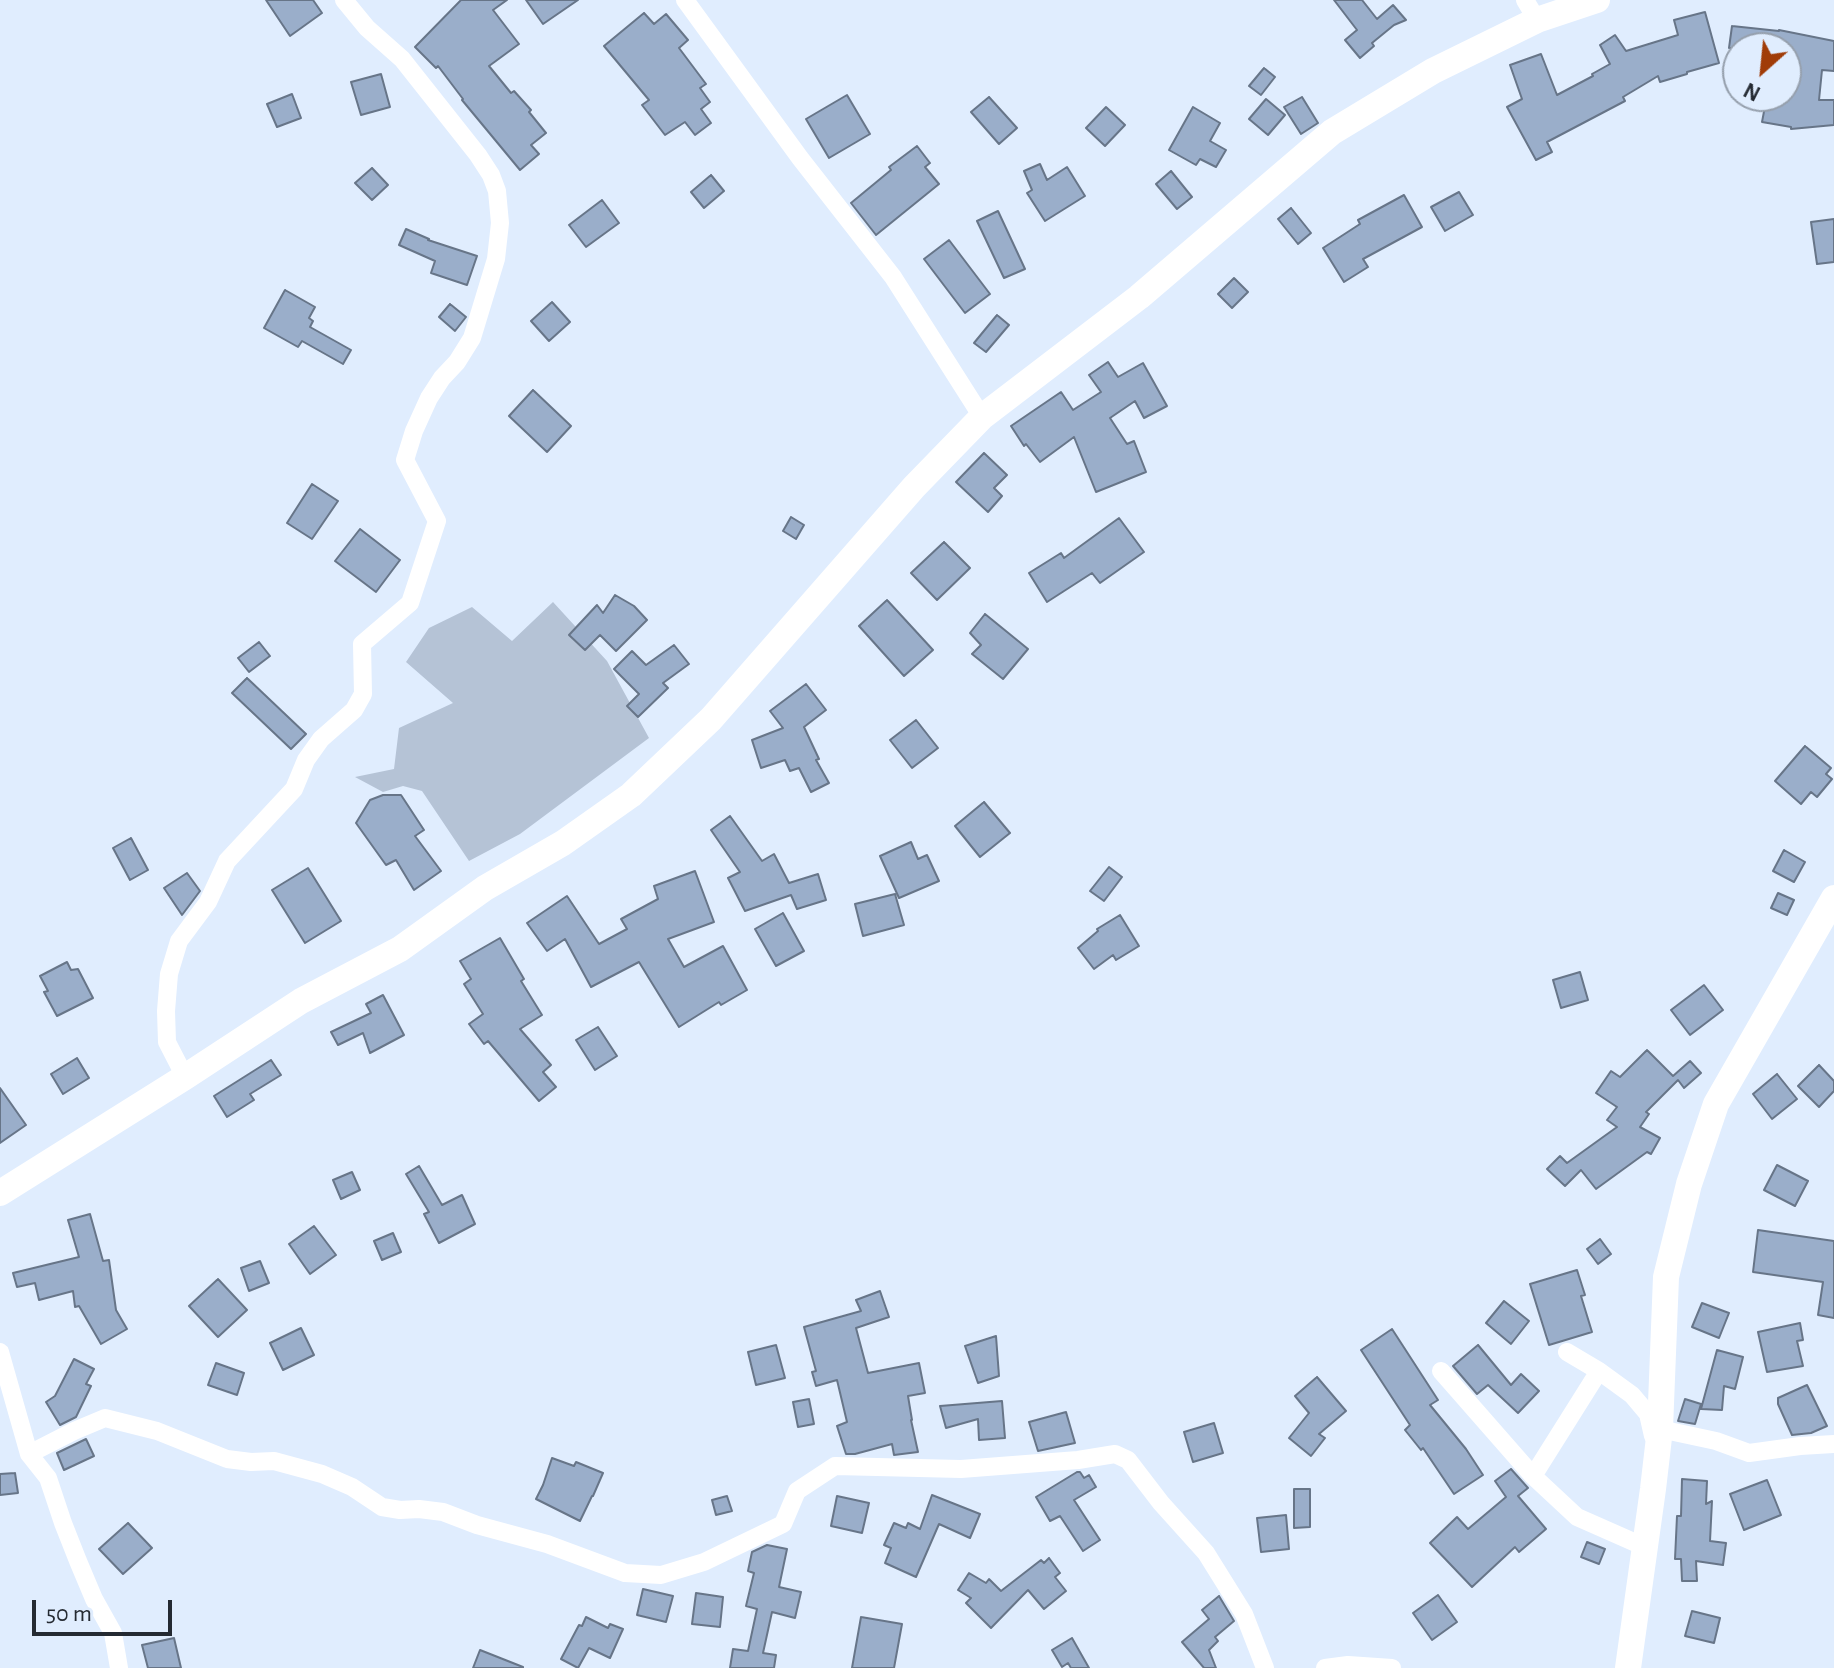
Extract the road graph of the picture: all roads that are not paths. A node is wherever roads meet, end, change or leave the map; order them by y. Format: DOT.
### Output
graph roads {
  1 [pos="344,0"];
  2 [pos="685,0"];
  3 [pos="1597,0"];
  4 [pos="1531,10"];
  5 [pos="982,417"];
  6 [pos="1834,898"];
  7 [pos="1826,927"];
  8 [pos="185,1077"];
  9 [pos="0,1193"];
  10 [pos="0,1352"];
  11 [pos="1567,1352"];
  12 [pos="1441,1371"];
  13 [pos="1599,1371"];
  14 [pos="1658,1440"];
  15 [pos="1834,1444"];
  16 [pos="29,1454"];
  17 [pos="1533,1476"];
  18 [pos="1645,1547"];
  19 [pos="119,1668"];
  20 [pos="1265,1668"];
  21 [pos="1325,1668"];
  22 [pos="1392,1668"];
  23 [pos="1628,1668"];
  1 -- 8 [label="street"];
  2 -- 5 [label="street"];
  3 -- 4 [label="main road"];
  4 -- 5 [label="main road"];
  5 -- 8 [label="main road"];
  6 -- 7 [label="main road"];
  7 -- 14 [label="main road"];
  8 -- 9 [label="main road"];
  10 -- 16 [label="street"];
  11 -- 13 [label="street"];
  12 -- 17 [label="street"];
  13 -- 14 [label="street"];
  13 -- 17 [label="street"];
  14 -- 15 [label="street"];
  14 -- 18 [label="main road"];
  16 -- 19 [label="street"];
  16 -- 20 [label="street"];
  17 -- 18 [label="street"];
  18 -- 23 [label="main road"];
  21 -- 22 [label="street"];
}
